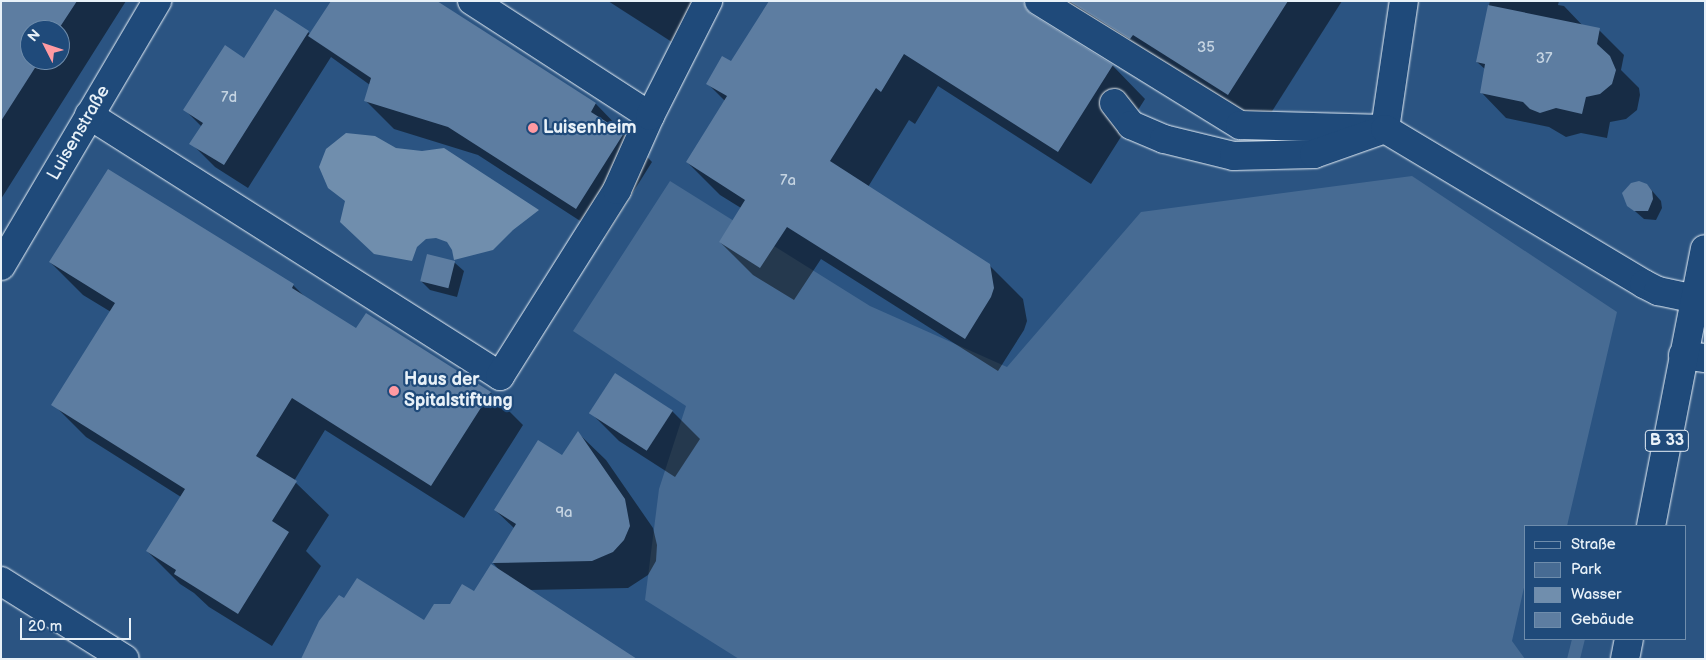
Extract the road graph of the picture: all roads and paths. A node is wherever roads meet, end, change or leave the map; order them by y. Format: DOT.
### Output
graph roads {
  1 [pos="157,1"];
  2 [pos="472,1"];
  3 [pos="708,1"];
  4 [pos="1039,1"];
  5 [pos="1404,1"];
  6 [pos="1114,103"];
  7 [pos="89,115"];
  8 [pos="650,116"];
  9 [pos="1385,129"];
  10 [pos="1705,249"];
  11 [pos="1,266"];
  12 [pos="1695,299"];
  13 [pos="1694,357"];
  14 [pos="1651,525"];
  15 [pos="1,581"];
  16 [pos="1629,640"];
  17 [pos="125,659"];
  18 [pos="1626,659"];
  1 -- 7 [label="street, Luisenstraße"];
  2 -- 8 [label="street"];
  3 -- 8 [label="street"];
  4 -- 9 [label="street"];
  5 -- 9 [label="street"];
  6 -- 9 [label="street"];
  7 -- 8 [label="street"];
  7 -- 11 [label="street, Luisenstraße"];
  9 -- 12 [label="street"];
  10 -- 12 [label="street, B 33"];
  12 -- 13 [label="street, B 33"];
  13 -- 14 [label="street, B 33"];
  15 -- 17 [label="street"];
  16 -- 18 [label="street"];
}
